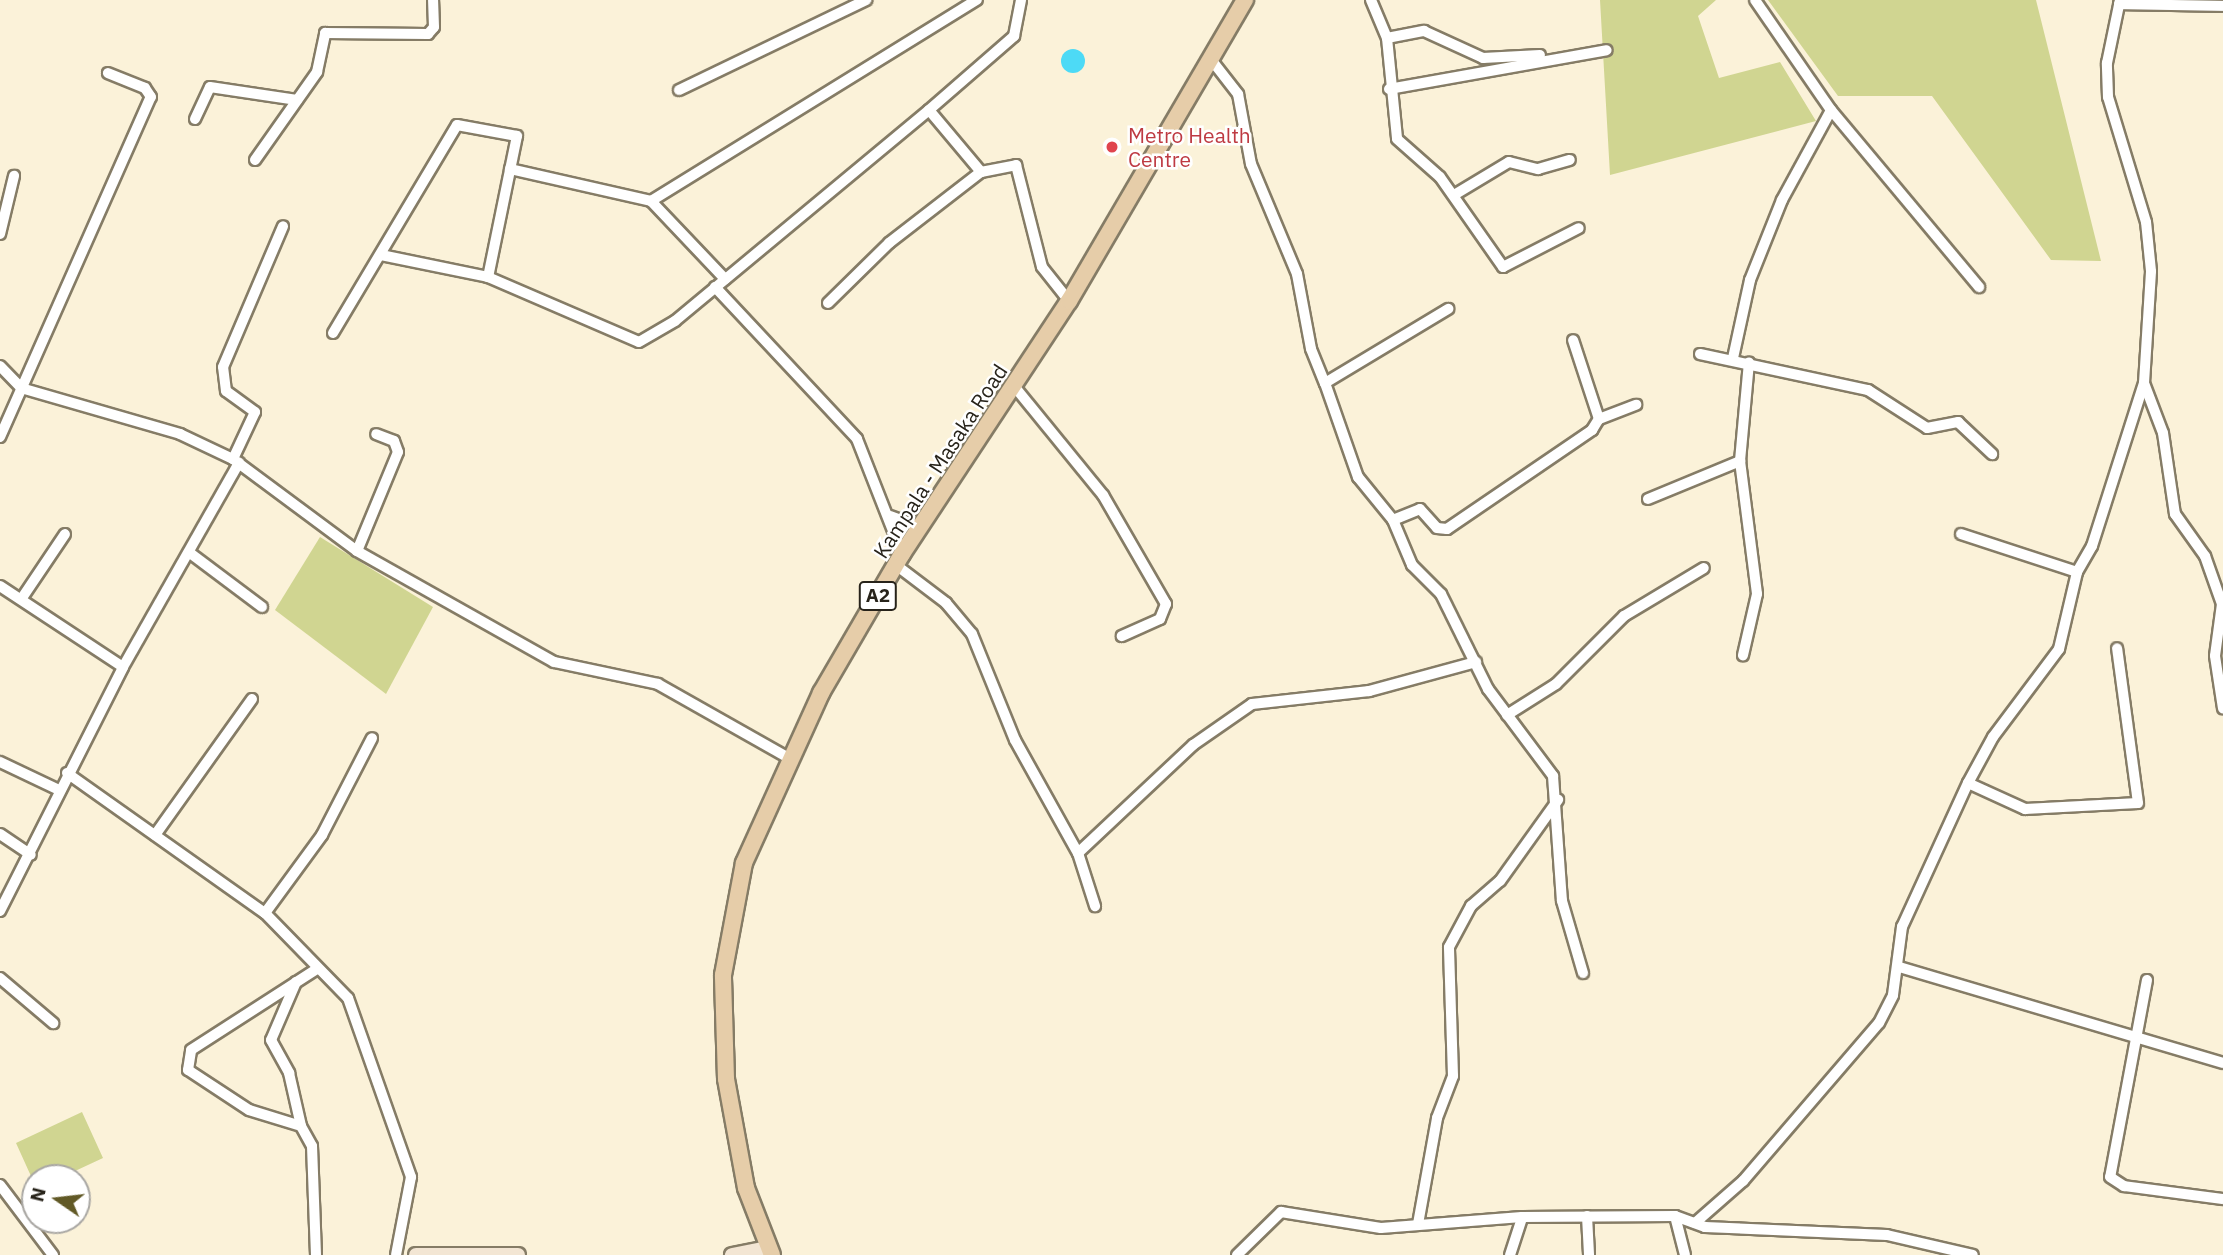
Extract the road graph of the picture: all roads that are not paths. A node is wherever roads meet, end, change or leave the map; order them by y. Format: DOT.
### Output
graph roads {
  1 [pos="433,0"];
  2 [pos="866,0"];
  3 [pos="976,0"];
  4 [pos="1021,0"];
  5 [pos="1245,0"];
  6 [pos="1371,0"];
  7 [pos="1755,0"];
  8 [pos="2119,2"];
  9 [pos="2223,6"];
  10 [pos="1387,38"];
  11 [pos="1607,50"];
  12 [pos="1540,55"];
  13 [pos="1213,62"];
  14 [pos="108,73"];
  15 [pos="1389,89"];
  16 [pos="679,90"];
  17 [pos="297,100"];
  18 [pos="929,110"];
  19 [pos="1831,110"];
  20 [pos="195,119"];
  21 [pos="255,160"];
  22 [pos="1570,160"];
  23 [pos="510,169"];
  24 [pos="981,172"];
  25 [pos="14,176"];
  26 [pos="1454,195"];
  27 [pos="651,201"];
  28 [pos="283,226"];
  29 [pos="1579,228"];
  30 [pos="0,234"];
  31 [pos="381,255"];
  32 [pos="488,277"];
  33 [pos="725,279"];
  34 [pos="715,287"];
  35 [pos="1979,287"];
  36 [pos="1069,301"];
  37 [pos="828,303"];
  38 [pos="1448,309"];
  39 [pos="333,333"];
  40 [pos="1573,341"];
  41 [pos="1700,354"];
  42 [pos="1733,358"];
  43 [pos="1749,362"];
  44 [pos="0,366"];
  45 [pos="1325,383"];
  46 [pos="2144,383"];
  47 [pos="1014,386"];
  48 [pos="21,388"];
  49 [pos="1636,405"];
  50 [pos="1599,419"];
  51 [pos="376,434"];
  52 [pos="0,437"];
  53 [pos="1992,454"];
  54 [pos="236,461"];
  55 [pos="1740,461"];
  56 [pos="1648,499"];
  57 [pos="890,516"];
  58 [pos="1393,520"];
  59 [pos="920,527"];
  60 [pos="65,534"];
  61 [pos="1961,534"];
  62 [pos="357,551"];
  63 [pos="190,553"];
  64 [pos="899,560"];
  65 [pos="1704,568"];
  66 [pos="2077,572"];
  67 [pos="0,586"];
  68 [pos="22,598"];
  69 [pos="2222,605"];
  70 [pos="262,607"];
  71 [pos="1122,636"];
  72 [pos="2117,648"];
  73 [pos="1743,654"];
  74 [pos="1476,662"];
  75 [pos="123,667"];
  76 [pos="251,699"];
  77 [pos="2223,708"];
  78 [pos="1507,715"];
  79 [pos="372,738"];
  80 [pos="788,757"];
  81 [pos="0,762"];
  82 [pos="67,773"];
  83 [pos="1968,783"];
  84 [pos="59,790"];
  85 [pos="1558,800"];
  86 [pos="0,834"];
  87 [pos="155,835"];
  88 [pos="1078,853"];
  89 [pos="31,855"];
  90 [pos="1095,906"];
  91 [pos="0,911"];
  92 [pos="265,913"];
  93 [pos="1899,967"];
  94 [pos="318,968"];
  95 [pos="1583,973"];
  96 [pos="0,978"];
  97 [pos="2147,981"];
  98 [pos="296,982"];
  99 [pos="53,1023"];
  100 [pos="2136,1034"];
  101 [pos="2223,1063"];
  102 [pos="301,1126"];
  103 [pos="0,1185"];
  104 [pos="2223,1199"];
  105 [pos="1587,1216"];
  106 [pos="1675,1216"];
  107 [pos="1522,1217"];
  108 [pos="1695,1223"];
  109 [pos="1418,1224"];
  110 [pos="770,1252"];
  111 [pos="53,1255"];
  112 [pos="316,1255"];
  113 [pos="396,1255"];
  114 [pos="416,1255"];
  115 [pos="518,1255"];
  116 [pos="732,1255"];
  117 [pos="1237,1255"];
  118 [pos="1510,1255"];
  119 [pos="1589,1255"];
  120 [pos="1685,1255"];
  121 [pos="1973,1255"];
  1 -- 17 [label="street"];
  2 -- 16 [label="street"];
  3 -- 27 [label="street"];
  4 -- 18 [label="street"];
  5 -- 13 [label="main road, Kampala - Masaka Road / A2"];
  6 -- 10 [label="street"];
  7 -- 19 [label="street"];
  8 -- 9 [label="street"];
  8 -- 46 [label="street"];
  10 -- 12 [label="street"];
  10 -- 15 [label="street"];
  11 -- 15 [label="street"];
  13 -- 36 [label="main road, Kampala - Masaka Road / A2"];
  13 -- 45 [label="street"];
  14 -- 48 [label="street"];
  15 -- 26 [label="street"];
  17 -- 20 [label="street"];
  17 -- 21 [label="street"];
  18 -- 24 [label="street"];
  18 -- 33 [label="street"];
  19 -- 35 [label="street"];
  19 -- 42 [label="street"];
  22 -- 26 [label="street"];
  23 -- 27 [label="street"];
  23 -- 31 [label="street"];
  23 -- 32 [label="street"];
  24 -- 36 [label="street"];
  24 -- 37 [label="street"];
  25 -- 30 [label="street"];
  26 -- 29 [label="street"];
  27 -- 33 [label="street"];
  28 -- 54 [label="street"];
  31 -- 32 [label="street"];
  31 -- 39 [label="street"];
  32 -- 34 [label="street"];
  33 -- 34 [label="street"];
  34 -- 57 [label="street"];
  36 -- 47 [label="main road, Kampala - Masaka Road / A2"];
  38 -- 45 [label="street"];
  40 -- 50 [label="street"];
  41 -- 42 [label="street"];
  42 -- 43 [label="street"];
  43 -- 53 [label="street"];
  43 -- 55 [label="street"];
  44 -- 48 [label="street"];
  45 -- 58 [label="street"];
  46 -- 66 [label="street"];
  46 -- 69 [label="street"];
  47 -- 59 [label="main road, Kampala - Masaka Road / A2"];
  47 -- 71 [label="street"];
  48 -- 52 [label="street"];
  48 -- 54 [label="street"];
  49 -- 50 [label="street"];
  50 -- 58 [label="street"];
  51 -- 62 [label="street"];
  54 -- 62 [label="street"];
  54 -- 63 [label="street"];
  55 -- 56 [label="street"];
  55 -- 73 [label="street"];
  57 -- 59 [label="street"];
  57 -- 64 [label="street"];
  58 -- 74 [label="street"];
  59 -- 64 [label="main road, Kampala - Masaka Road / A2"];
  60 -- 68 [label="street"];
  61 -- 66 [label="street"];
  62 -- 80 [label="street"];
  63 -- 70 [label="street"];
  63 -- 75 [label="street"];
  64 -- 80 [label="main road, Kampala - Masaka Road / A2"];
  64 -- 88 [label="street"];
  65 -- 78 [label="street"];
  66 -- 83 [label="street"];
  67 -- 68 [label="street"];
  68 -- 75 [label="street"];
  69 -- 77 [label="street"];
  72 -- 83 [label="street"];
  74 -- 78 [label="street"];
  74 -- 88 [label="street"];
  75 -- 82 [label="street"];
  76 -- 87 [label="street"];
  78 -- 85 [label="street"];
  79 -- 92 [label="street"];
  80 -- 110 [label="main road, Kampala - Masaka Road / A2"];
  81 -- 84 [label="street"];
  82 -- 84 [label="street"];
  82 -- 87 [label="street"];
  83 -- 93 [label="street"];
  84 -- 89 [label="street"];
  85 -- 95 [label="street"];
  85 -- 109 [label="street"];
  86 -- 89 [label="street"];
  87 -- 92 [label="street"];
  88 -- 90 [label="street"];
  89 -- 91 [label="street"];
  92 -- 94 [label="street"];
  93 -- 100 [label="street"];
  93 -- 108 [label="street"];
  94 -- 98 [label="street"];
  94 -- 113 [label="street"];
  96 -- 99 [label="street"];
  97 -- 100 [label="street"];
  98 -- 102 [label="street"];
  98 -- 102 [label="street"];
  100 -- 101 [label="street"];
  100 -- 104 [label="street"];
  102 -- 112 [label="street"];
  103 -- 111 [label="street"];
  105 -- 106 [label="street"];
  105 -- 107 [label="street"];
  105 -- 119 [label="street"];
  106 -- 108 [label="street"];
  106 -- 120 [label="street"];
  107 -- 109 [label="street"];
  107 -- 118 [label="street"];
  108 -- 121 [label="street"];
  109 -- 117 [label="street"];
  110 -- 116 [label="main road"];
  114 -- 115 [label="main road"];
}
